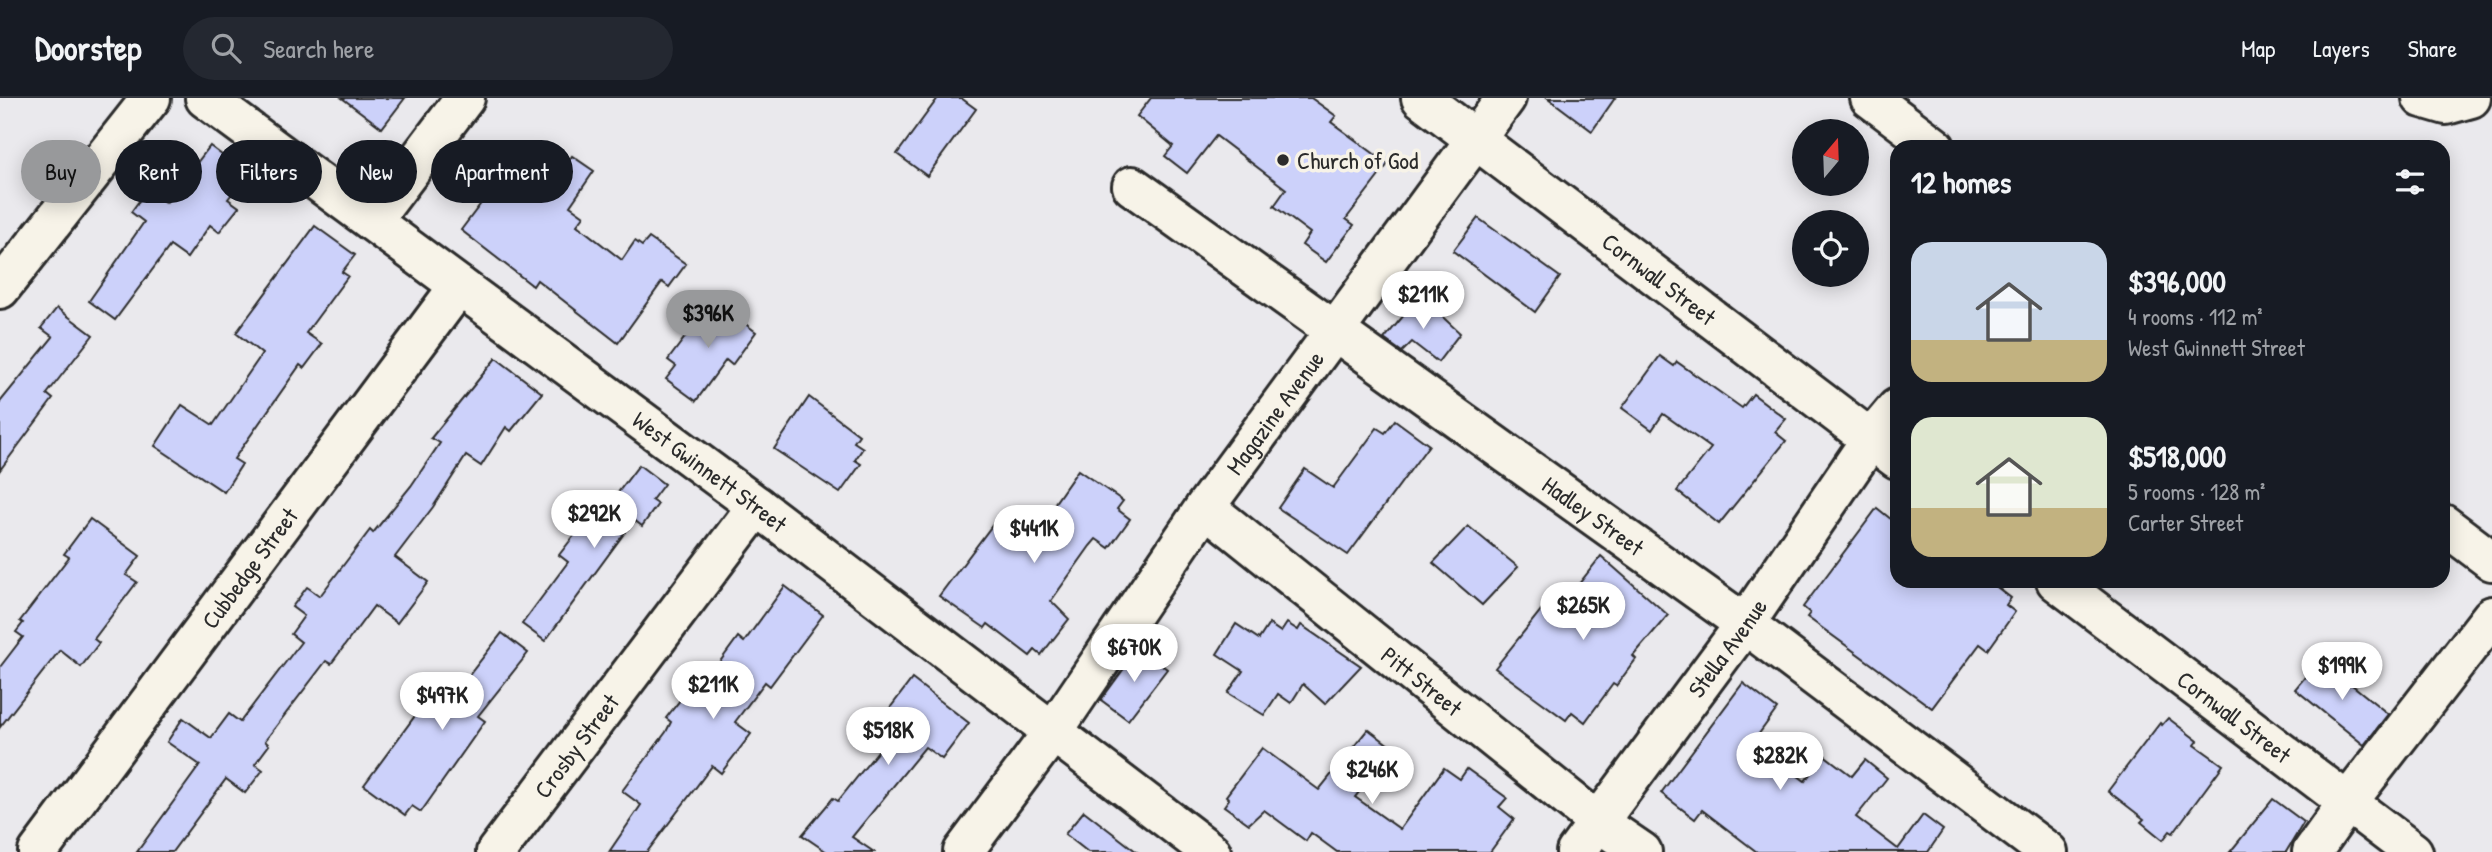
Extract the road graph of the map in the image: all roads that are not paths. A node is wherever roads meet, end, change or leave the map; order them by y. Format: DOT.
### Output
graph roads {
  1 [pos="151,98"];
  2 [pos="205,98"];
  3 [pos="465,98"];
  4 [pos="1421,98"];
  5 [pos="1506,98"];
  6 [pos="1870,98"];
  7 [pos="2422,98"];
  8 [pos="2471,98"];
  9 [pos="1477,138"];
  10 [pos="1927,140"];
  11 [pos="1132,186"];
  12 [pos="372,221"];
  13 [pos="459,286"];
  14 [pos="0,289"];
  15 [pos="1335,331"];
  16 [pos="1890,430"];
  17 [pos="1884,449"];
  18 [pos="757,506"];
  19 [pos="1205,507"];
  20 [pos="2450,529"];
  21 [pos="2492,561"];
  22 [pos="2065,588"];
  23 [pos="2492,616"];
  24 [pos="1745,624"];
  25 [pos="1052,733"];
  26 [pos="2347,803"];
  27 [pos="1587,837"];
  28 [pos="38,852"];
  29 [pos="496,852"];
  30 [pos="963,852"];
  31 [pos="1211,852"];
  32 [pos="1642,852"];
  33 [pos="2049,852"];
  34 [pos="2312,852"];
  35 [pos="2413,852"];
  1 -- 14 [label="street"];
  2 -- 12 [label="street, West Gwinnett Street"];
  3 -- 12 [label="street"];
  4 -- 9 [label="street, Cornwall Street"];
  5 -- 9 [label="street, Magazine Avenue"];
  6 -- 10 [label="street"];
  7 -- 8 [label="street"];
  9 -- 15 [label="street, Magazine Avenue"];
  9 -- 17 [label="street, Cornwall Street"];
  11 -- 15 [label="street, Hadley Street"];
  12 -- 13 [label="street, West Gwinnett Street"];
  13 -- 18 [label="street, West Gwinnett Street"];
  13 -- 28 [label="street, Cubbedge Street"];
  15 -- 19 [label="street, Magazine Avenue"];
  15 -- 24 [label="street, Hadley Street"];
  16 -- 17 [label="street, Stella Avenue"];
  17 -- 24 [label="street, Stella Avenue"];
  18 -- 25 [label="street, West Gwinnett Street"];
  18 -- 29 [label="street, Crosby Street"];
  19 -- 25 [label="street, Magazine Avenue"];
  19 -- 27 [label="street, Pitt Street"];
  20 -- 21 [label="street"];
  22 -- 26 [label="street, Cornwall Street"];
  23 -- 26 [label="street"];
  24 -- 27 [label="street, Stella Avenue"];
  24 -- 33 [label="street, Hadley Street"];
  25 -- 30 [label="street, Magazine Avenue"];
  25 -- 31 [label="street, West Gwinnett Street"];
  26 -- 34 [label="street"];
  26 -- 35 [label="street, Cornwall Street"];
  27 -- 32 [label="street, Pitt Street"];
}
